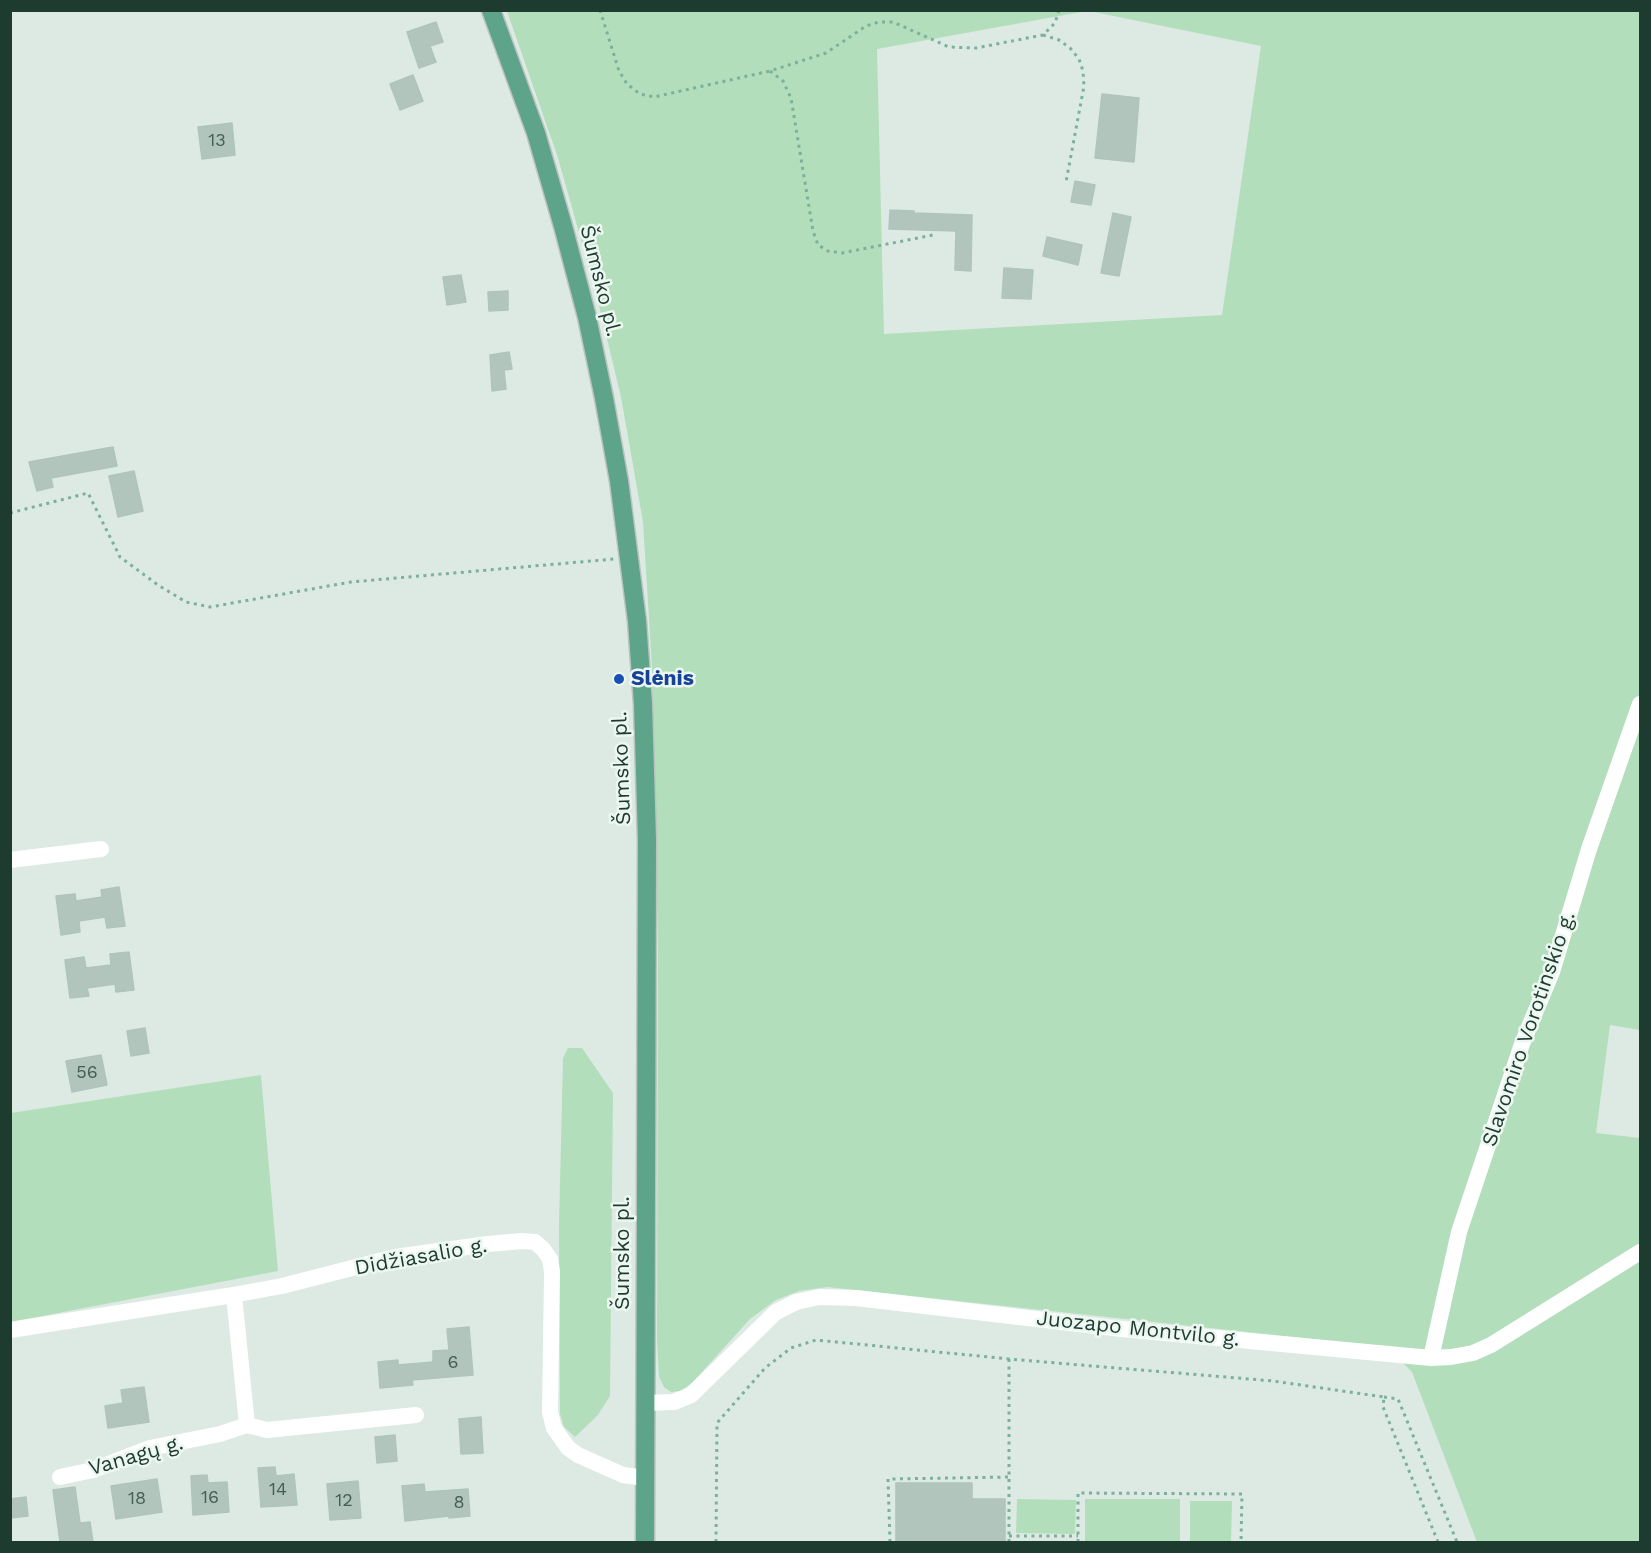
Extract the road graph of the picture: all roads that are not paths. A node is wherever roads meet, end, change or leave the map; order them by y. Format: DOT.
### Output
graph roads {
  1 [pos="492,10"];
  2 [pos="1641,704"];
  3 [pos="101,849"];
  4 [pos="10,860"];
  5 [pos="1641,1252"];
  6 [pos="234,1295"];
  7 [pos="10,1330"];
  8 [pos="1431,1358"];
  9 [pos="645,1403"];
  10 [pos="416,1415"];
  11 [pos="247,1425"];
  12 [pos="60,1477"];
  13 [pos="645,1478"];
  14 [pos="645,1542"];
  1 -- 9 [label="main road, Šumsko pl."];
  2 -- 8 [label="street, Slavomiro Vorotinskio g."];
  3 -- 4 [label="street"];
  5 -- 8 [label="street, Juozapo Montvilo g."];
  6 -- 7 [label="street, Didžiasalio g."];
  6 -- 11 [label="street"];
  6 -- 13 [label="street, Didžiasalio g."];
  8 -- 9 [label="street, Juozapo Montvilo g."];
  9 -- 13 [label="main road, Šumsko pl."];
  10 -- 11 [label="street, Vanagų g."];
  11 -- 12 [label="street, Vanagų g."];
  13 -- 14 [label="main road, Šumsko pl."];
}
